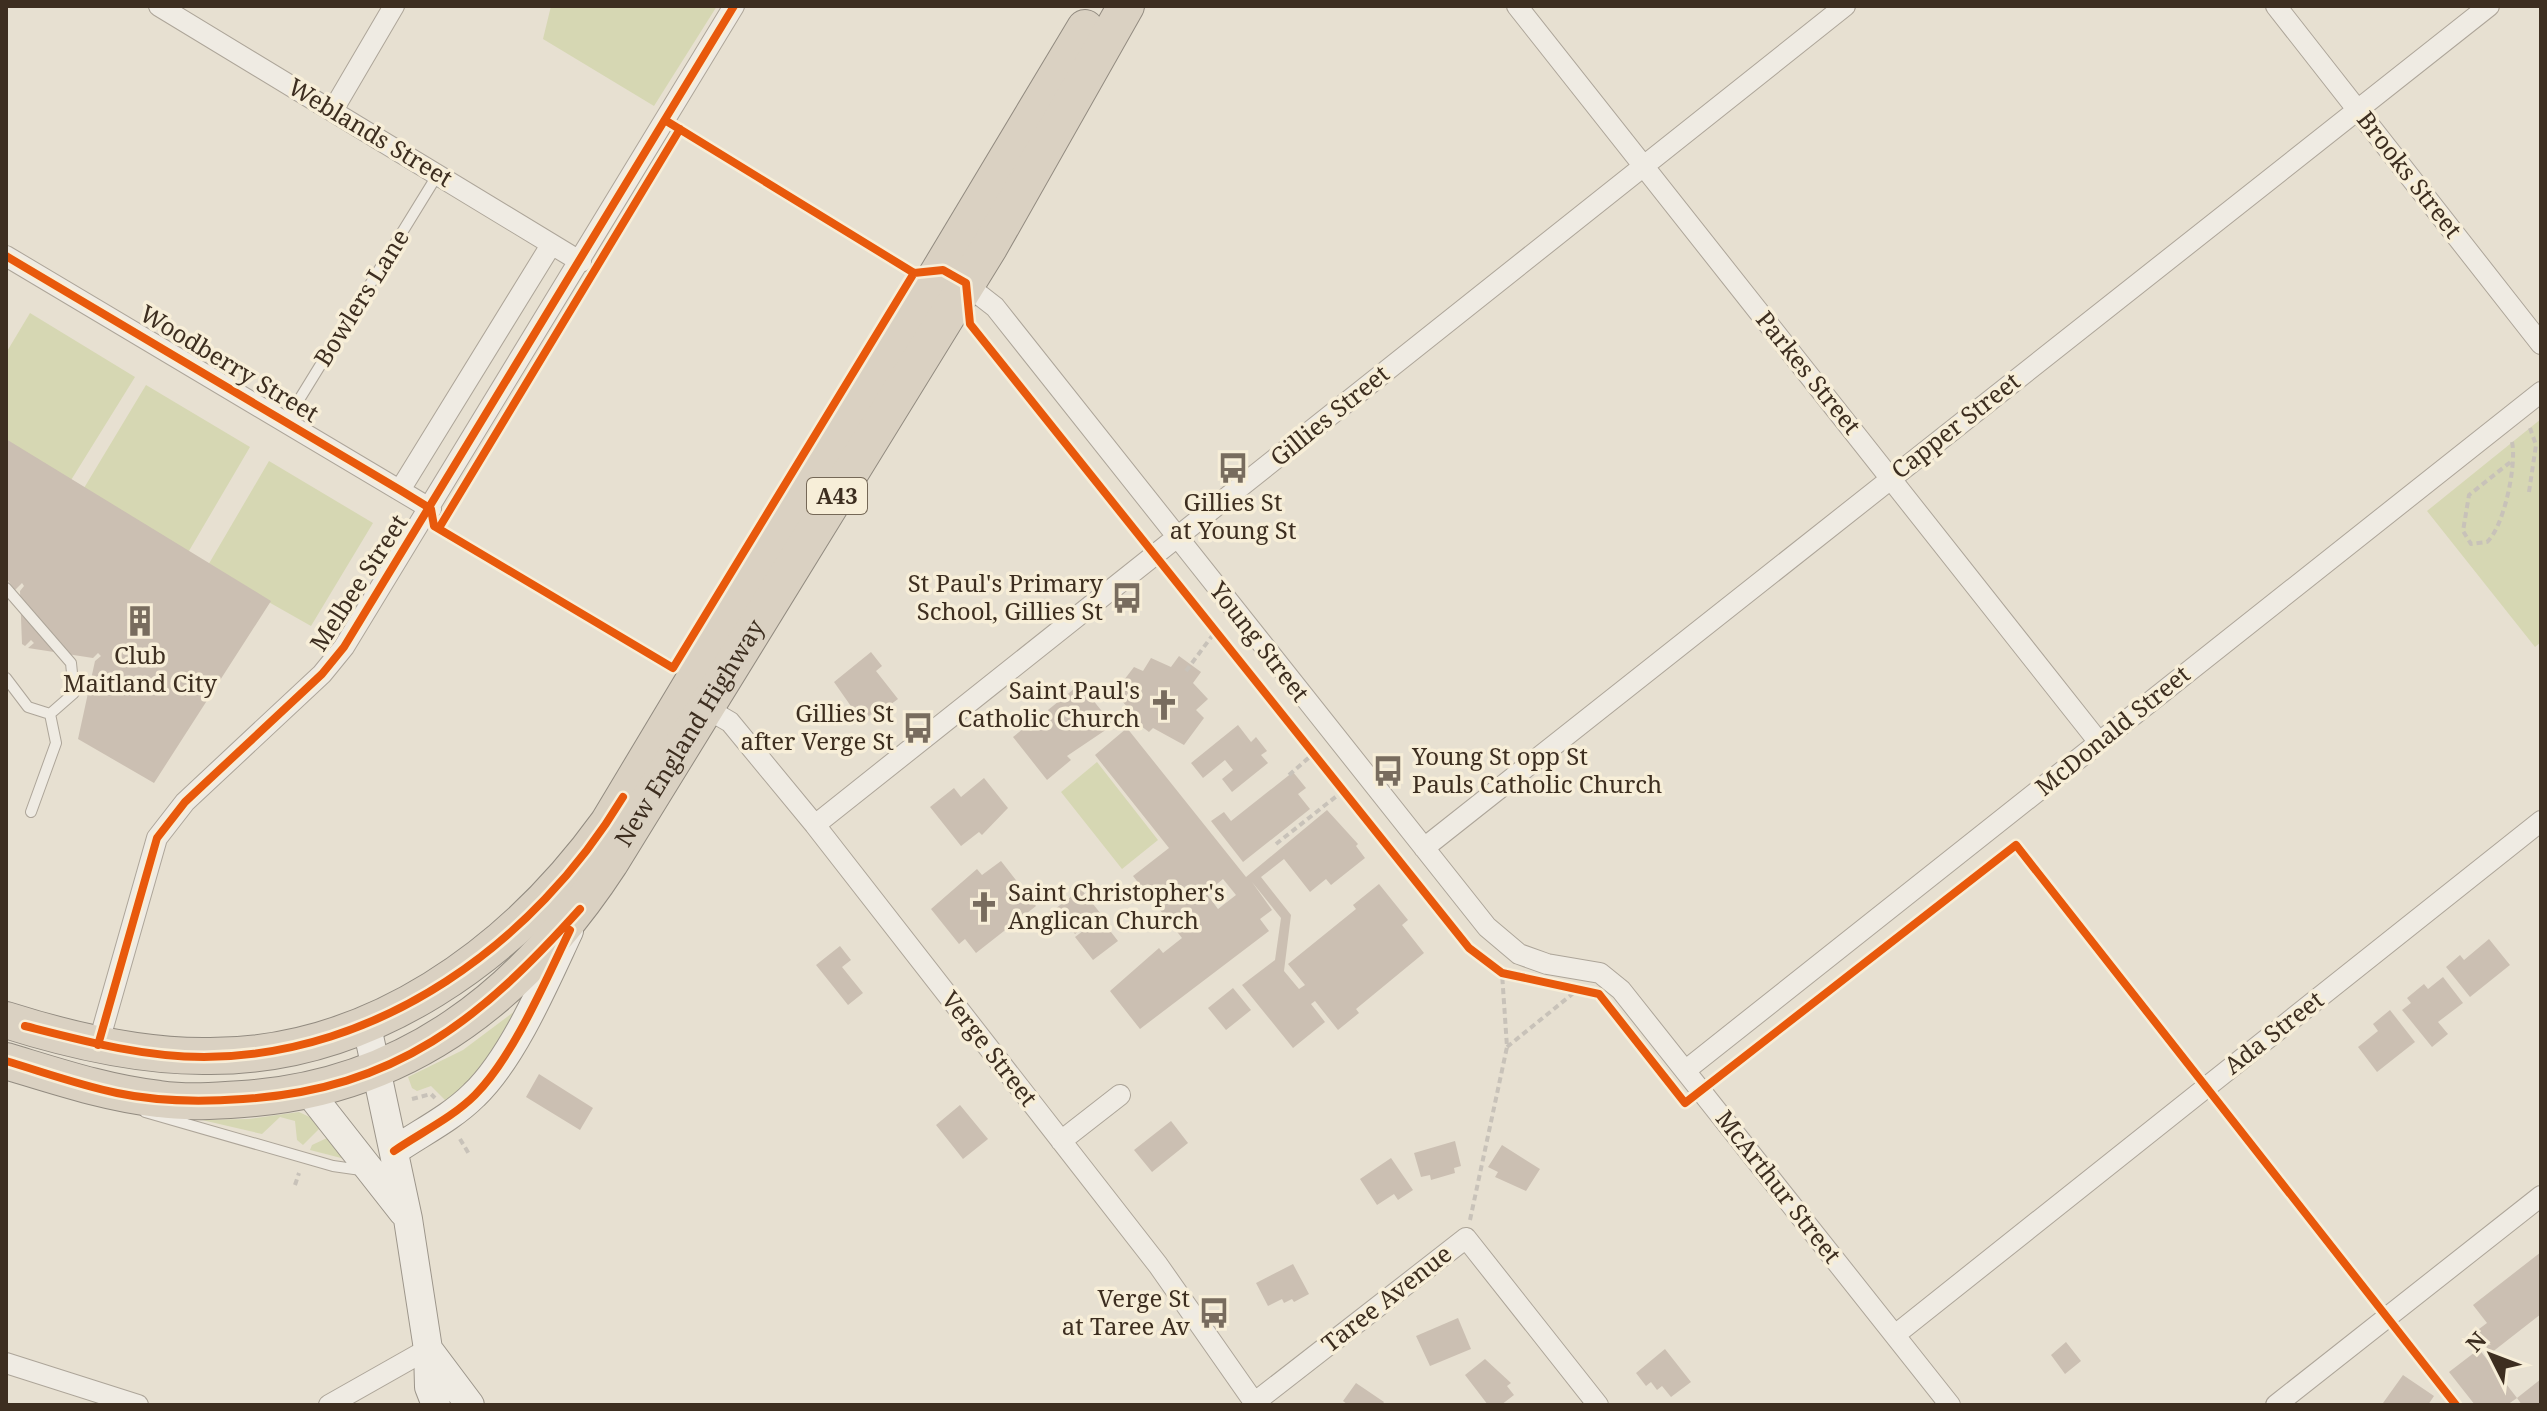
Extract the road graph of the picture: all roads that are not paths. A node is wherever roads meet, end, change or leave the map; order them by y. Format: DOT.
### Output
graph roads {
  1 [pos="159,6"];
  2 [pos="394,6"];
  3 [pos="734,6"];
  4 [pos="1098,6"];
  5 [pos="1126,6"];
  6 [pos="1517,6"];
  7 [pos="1845,6"];
  8 [pos="2276,6"];
  9 [pos="2489,6"];
  10 [pos="2358,109"];
  11 [pos="333,110"];
  12 [pos="1643,166"];
  13 [pos="438,174"];
  14 [pos="551,245"];
  15 [pos="6,256"];
  16 [pos="581,262"];
  17 [pos="955,276"];
  18 [pos="2541,344"];
  19 [pos="2541,392"];
  20 [pos="286,421"];
  21 [pos="1890,477"];
  22 [pos="400,490"];
  23 [pos="431,509"];
  24 [pos="1177,538"];
  25 [pos="6,588"];
  26 [pos="6,678"];
  27 [pos="706,708"];
  28 [pos="50,714"];
  29 [pos="2098,741"];
  30 [pos="31,812"];
  31 [pos="2541,821"];
  32 [pos="815,825"];
  33 [pos="1424,848"];
  34 [pos="580,909"];
  35 [pos="1600,973"];
  36 [pos="6,1020"];
  37 [pos="366,1022"];
  38 [pos="98,1045"];
  39 [pos="6,1061"];
  40 [pos="1686,1070"];
  41 [pos="377,1071"];
  42 [pos="76,1082"];
  43 [pos="308,1091"];
  44 [pos="1120,1095"];
  45 [pos="1061,1141"];
  46 [pos="394,1151"];
  47 [pos="371,1172"];
  48 [pos="2541,1196"];
  49 [pos="408,1219"];
  50 [pos="1895,1335"];
  51 [pos="428,1349"];
  52 [pos="6,1363"];
  53 [pos="1255,1404"];
  54 [pos="138,1405"];
  55 [pos="329,1405"];
  56 [pos="436,1405"];
  57 [pos="470,1405"];
  58 [pos="1598,1405"];
  59 [pos="1950,1405"];
  60 [pos="2276,1405"];
  1 -- 11 [label="street, Weblands Street"];
  2 -- 11 [label="street"];
  3 -- 16 [label="street, Melbee Street"];
  4 -- 17 [label="highway, New England Highway / A43"];
  5 -- 17 [label="highway, New England Highway / A43"];
  6 -- 12 [label="street, Parkes Street"];
  7 -- 12 [label="street, Gillies Street"];
  8 -- 10 [label="street, Brooks Street"];
  9 -- 10 [label="street, Capper Street"];
  10 -- 18 [label="street, Brooks Street"];
  10 -- 21 [label="street, Capper Street"];
  11 -- 13 [label="street, Weblands Street"];
  12 -- 21 [label="street, Parkes Street"];
  12 -- 24 [label="street, Gillies Street"];
  13 -- 14 [label="street, Weblands Street"];
  13 -- 20 [label="lane, Bowlers Lane"];
  14 -- 16 [label="street, Weblands Street"];
  14 -- 22 [label="street, Melbee Street"];
  15 -- 20 [label="street, Woodberry Street"];
  16 -- 23 [label="street, Melbee Street"];
  17 -- 24 [label="street, Young Street"];
  17 -- 27 [label="highway, New England Highway / A43"];
  17 -- 37 [label="highway, New England Highway / A43"];
  19 -- 29 [label="street, McDonald Street"];
  20 -- 22 [label="street, Woodberry Street"];
  21 -- 29 [label="street, Parkes Street"];
  21 -- 33 [label="street, Capper Street"];
  22 -- 23 [label="street, Woodberry Street"];
  23 -- 38 [label="street, Melbee Street"];
  24 -- 32 [label="street, Gillies Street"];
  24 -- 33 [label="street, Young Street"];
  25 -- 28 [label="lane"];
  26 -- 28 [label="lane"];
  27 -- 32 [label="street, Verge Street"];
  27 -- 34 [label="highway, New England Highway / A43"];
  28 -- 30 [label="lane"];
  29 -- 40 [label="street, McDonald Street"];
  31 -- 50 [label="street, Ada Street"];
  32 -- 45 [label="street, Verge Street"];
  33 -- 35 [label="street, Young Street"];
  34 -- 41 [label="highway, New England Highway / A43"];
  34 -- 46 [label="main road"];
  35 -- 40 [label="street, McArthur Street"];
  36 -- 38 [label="highway, New England Highway / A43"];
  37 -- 38 [label="highway, New England Highway / A43"];
  37 -- 41 [label="main road"];
  39 -- 42 [label="highway, New England Highway / A43"];
  40 -- 50 [label="street, McArthur Street"];
  41 -- 43 [label="highway, New England Highway / A43"];
  41 -- 46 [label="main road"];
  42 -- 43 [label="highway, New England Highway / A43"];
  42 -- 47 [label="lane"];
  43 -- 47 [label="main road"];
  44 -- 45 [label="street"];
  45 -- 53 [label="street, Verge Street"];
  46 -- 49 [label="main road"];
  47 -- 49 [label="main road"];
  48 -- 60 [label="street"];
  49 -- 51 [label="main road"];
  50 -- 59 [label="street, McArthur Street"];
  51 -- 55 [label="street"];
  51 -- 56 [label="main road"];
  51 -- 57 [label="main road"];
  52 -- 54 [label="street"];
  53 -- 58 [label="street, Taree Avenue"];
}
